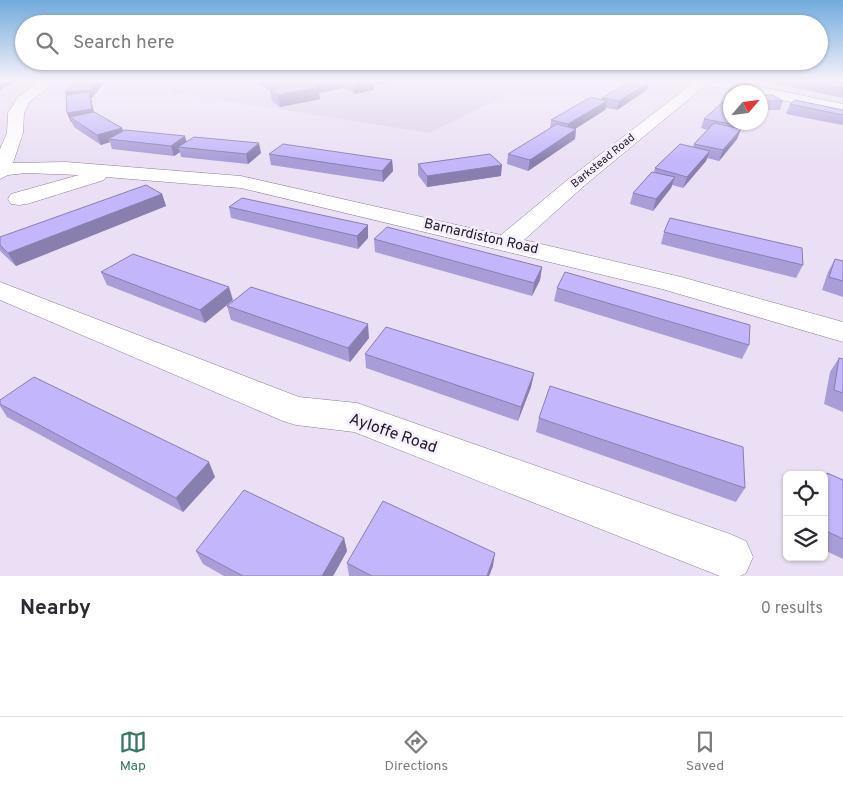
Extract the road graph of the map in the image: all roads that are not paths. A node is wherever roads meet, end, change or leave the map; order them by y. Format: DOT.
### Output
graph roads {
  1 [pos="19,107"];
  2 [pos="671,107"];
  3 [pos="1,172"];
  4 [pos="114,172"];
  5 [pos="19,199"];
  6 [pos="506,242"];
  7 [pos="0,290"];
  8 [pos="843,332"];
  9 [pos="730,558"];
  1 -- 3 [label="street"];
  2 -- 6 [label="street, Barkstead Road"];
  3 -- 4 [label="street, Barnardiston Road"];
  4 -- 5 [label="street, Barnardiston Road"];
  4 -- 6 [label="street, Barnardiston Road"];
  6 -- 8 [label="street, Barnardiston Road"];
  7 -- 9 [label="street, Ayloffe Road"];
}
